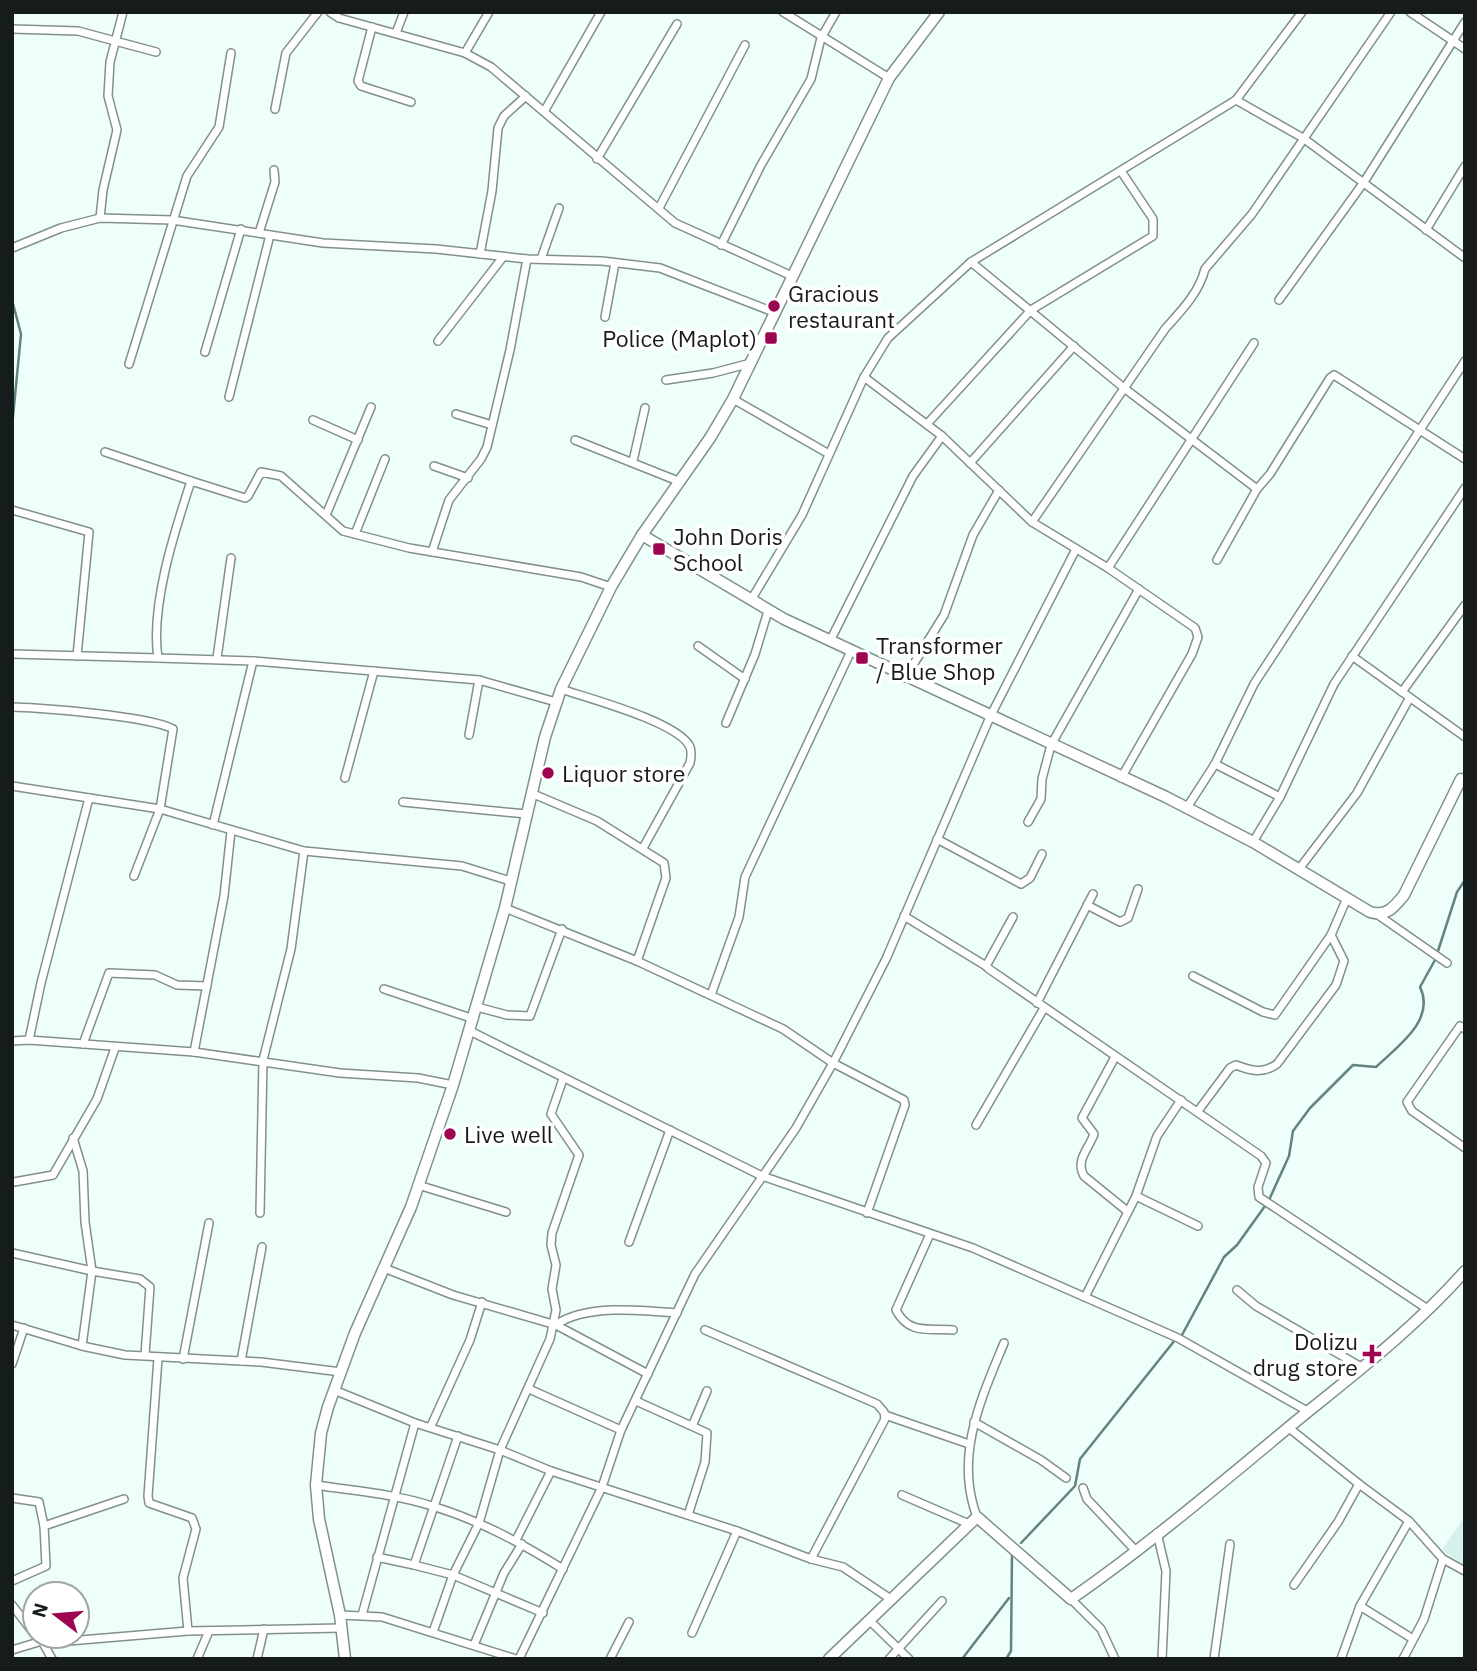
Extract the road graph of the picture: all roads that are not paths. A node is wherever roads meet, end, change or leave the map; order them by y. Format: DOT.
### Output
graph roads {
  1 [pos="122,12"];
  2 [pos="318,12"];
  3 [pos="330,12"];
  4 [pos="404,12"];
  5 [pos="489,12"];
  6 [pos="601,12"];
  7 [pos="783,12"];
  8 [pos="836,12"];
  9 [pos="939,12"];
  10 [pos="1302,12"];
  11 [pos="1391,12"];
  12 [pos="1410,12"];
  13 [pos="1465,22"];
  14 [pos="677,24"];
  15 [pos="372,27"];
  16 [pos="12,29"];
  17 [pos="397,33"];
  18 [pos="821,38"];
  19 [pos="115,40"];
  20 [pos="1453,42"];
  21 [pos="745,45"];
  22 [pos="1465,49"];
  23 [pos="156,52"];
  24 [pos="231,53"];
  25 [pos="465,53"];
  26 [pos="889,78"];
  27 [pos="526,96"];
  28 [pos="1236,100"];
  29 [pos="411,102"];
  30 [pos="275,109"];
  31 [pos="545,110"];
  32 [pos="1303,138"];
  33 [pos="597,159"];
  34 [pos="1465,166"];
  35 [pos="274,170"];
  36 [pos="1121,171"];
  37 [pos="1364,181"];
  38 [pos="559,208"];
  39 [pos="659,208"];
  40 [pos="100,218"];
  41 [pos="172,220"];
  42 [pos="241,229"];
  43 [pos="1426,230"];
  44 [pos="260,233"];
  45 [pos="270,235"];
  46 [pos="721,245"];
  47 [pos="12,248"];
  48 [pos="480,254"];
  49 [pos="503,257"];
  50 [pos="1465,258"];
  51 [pos="527,259"];
  52 [pos="541,259"];
  53 [pos="971,262"];
  54 [pos="615,263"];
  55 [pos="792,276"];
  56 [pos="1279,300"];
  57 [pos="1031,310"];
  58 [pos="776,313"];
  59 [pos="604,317"];
  60 [pos="438,341"];
  61 [pos="1254,343"];
  62 [pos="1074,346"];
  63 [pos="205,352"];
  64 [pos="1465,361"];
  65 [pos="751,363"];
  66 [pos="129,364"];
  67 [pos="864,377"];
  68 [pos="666,380"];
  69 [pos="1124,388"];
  70 [pos="229,397"];
  71 [pos="733,399"];
  72 [pos="371,407"];
  73 [pos="645,408"];
  74 [pos="456,414"];
  75 [pos="313,420"];
  76 [pos="927,424"];
  77 [pos="492,425"];
  78 [pos="1420,429"];
  79 [pos="942,436"];
  80 [pos="1192,438"];
  81 [pos="358,440"];
  82 [pos="576,440"];
  83 [pos="105,452"];
  84 [pos="829,454"];
  85 [pos="1465,459"];
  86 [pos="385,460"];
  87 [pos="633,461"];
  88 [pos="970,463"];
  89 [pos="434,466"];
  90 [pos="468,478"];
  91 [pos="191,481"];
  92 [pos="678,481"];
  93 [pos="1465,488"];
  94 [pos="1257,489"];
  95 [pos="999,490"];
  96 [pos="12,510"];
  97 [pos="326,516"];
  98 [pos="1032,522"];
  99 [pos="355,534"];
  100 [pos="642,535"];
  101 [pos="1076,549"];
  102 [pos="432,552"];
  103 [pos="231,558"];
  104 [pos="1217,560"];
  105 [pos="1108,568"];
  106 [pos="611,587"];
  107 [pos="1139,589"];
  108 [pos="751,600"];
  109 [pos="1465,605"];
  110 [pos="768,611"];
  111 [pos="830,641"];
  112 [pos="698,646"];
  113 [pos="851,652"];
  114 [pos="12,654"];
  115 [pos="77,656"];
  116 [pos="1352,656"];
  117 [pos="158,658"];
  118 [pos="217,658"];
  119 [pos="253,661"];
  120 [pos="374,671"];
  121 [pos="905,678"];
  122 [pos="745,679"];
  123 [pos="479,680"];
  124 [pos="561,689"];
  125 [pos="1402,692"];
  126 [pos="1409,699"];
  127 [pos="556,702"];
  128 [pos="12,708"];
  129 [pos="990,717"];
  130 [pos="726,723"];
  131 [pos="469,735"];
  132 [pos="1465,737"];
  133 [pos="1051,746"];
  134 [pos="1214,764"];
  135 [pos="345,778"];
  136 [pos="1121,778"];
  137 [pos="1463,778"];
  138 [pos="12,786"];
  139 [pos="531,793"];
  140 [pos="1280,797"];
  141 [pos="89,798"];
  142 [pos="403,802"];
  143 [pos="160,809"];
  144 [pos="1186,809"];
  145 [pos="526,814"];
  146 [pos="1028,822"];
  147 [pos="213,825"];
  148 [pos="231,831"];
  149 [pos="937,839"];
  150 [pos="1253,842"];
  151 [pos="643,848"];
  152 [pos="304,851"];
  153 [pos="1042,854"];
  154 [pos="1299,869"];
  155 [pos="134,876"];
  156 [pos="510,881"];
  157 [pos="1138,889"];
  158 [pos="1093,894"];
  159 [pos="1347,898"];
  160 [pos="1087,905"];
  161 [pos="505,908"];
  162 [pos="1378,915"];
  163 [pos="904,916"];
  164 [pos="1013,917"];
  165 [pos="562,929"];
  166 [pos="1331,935"];
  167 [pos="637,961"];
  168 [pos="1447,963"];
  169 [pos="986,965"];
  170 [pos="1193,976"];
  171 [pos="207,986"];
  172 [pos="384,989"];
  173 [pos="711,995"];
  174 [pos="1037,1003"];
  175 [pos="477,1007"];
  176 [pos="1044,1008"];
  177 [pos="474,1019"];
  178 [pos="1465,1029"];
  179 [pos="470,1031"];
  180 [pos="29,1040"];
  181 [pos="12,1041"];
  182 [pos="83,1044"];
  183 [pos="115,1048"];
  184 [pos="194,1052"];
  185 [pos="1115,1057"];
  186 [pos="263,1060"];
  187 [pos="834,1063"];
  188 [pos="563,1079"];
  189 [pos="453,1085"];
  190 [pos="1181,1100"];
  191 [pos="1199,1111"];
  192 [pos="976,1125"];
  193 [pos="670,1130"];
  194 [pos="73,1138"];
  195 [pos="1465,1149"];
  196 [pos="762,1176"];
  197 [pos="14,1182"];
  198 [pos="418,1185"];
  199 [pos="1136,1196"];
  200 [pos="1127,1211"];
  201 [pos="506,1212"];
  202 [pos="260,1213"];
  203 [pos="867,1213"];
  204 [pos="209,1223"];
  205 [pos="1198,1226"];
  206 [pos="930,1234"];
  207 [pos="629,1242"];
  208 [pos="262,1247"];
  209 [pos="12,1253"];
  210 [pos="384,1268"];
  211 [pos="92,1270"];
  212 [pos="1465,1271"];
  213 [pos="1237,1290"];
  214 [pos="1084,1297"];
  215 [pos="482,1302"];
  216 [pos="1430,1311"];
  217 [pos="677,1313"];
  218 [pos="12,1325"];
  219 [pos="554,1325"];
  220 [pos="24,1328"];
  221 [pos="953,1330"];
  222 [pos="705,1331"];
  223 [pos="1004,1343"];
  224 [pos="82,1346"];
  225 [pos="145,1355"];
  226 [pos="158,1358"];
  227 [pos="183,1359"];
  228 [pos="241,1362"];
  229 [pos="12,1364"];
  230 [pos="1363,1368"];
  231 [pos="341,1372"];
  232 [pos="648,1374"];
  233 [pos="528,1389"];
  234 [pos="334,1390"];
  235 [pos="707,1391"];
  236 [pos="636,1401"];
  237 [pos="1309,1412"];
  238 [pos="885,1415"];
  239 [pos="974,1422"];
  240 [pos="415,1423"];
  241 [pos="693,1424"];
  242 [pos="431,1426"];
  243 [pos="1289,1428"];
  244 [pos="621,1430"];
  245 [pos="458,1436"];
  246 [pos="969,1444"];
  247 [pos="500,1450"];
  248 [pos="551,1471"];
  249 [pos="1066,1478"];
  250 [pos="316,1485"];
  251 [pos="1359,1485"];
  252 [pos="602,1487"];
  253 [pos="1083,1488"];
  254 [pos="902,1495"];
  255 [pos="394,1496"];
  256 [pos="12,1498"];
  257 [pos="124,1499"];
  258 [pos="432,1506"];
  259 [pos="688,1515"];
  260 [pos="973,1520"];
  261 [pos="1409,1521"];
  262 [pos="478,1523"];
  263 [pos="44,1526"];
  264 [pos="737,1531"];
  265 [pos="1157,1533"];
  266 [pos="519,1542"];
  267 [pos="1230,1544"];
  268 [pos="1135,1550"];
  269 [pos="377,1557"];
  270 [pos="811,1559"];
  271 [pos="1443,1559"];
  272 [pos="414,1565"];
  273 [pos="563,1569"];
  274 [pos="1465,1572"];
  275 [pos="453,1575"];
  276 [pos="12,1581"];
  277 [pos="1294,1585"];
  278 [pos="495,1592"];
  279 [pos="1071,1599"];
  280 [pos="892,1600"];
  281 [pos="942,1601"];
  282 [pos="1360,1606"];
  283 [pos="543,1613"];
  284 [pos="340,1615"];
  285 [pos="362,1615"];
  286 [pos="870,1621"];
  287 [pos="629,1622"];
  288 [pos="342,1628"];
  289 [pos="264,1629"];
  290 [pos="188,1631"];
  291 [pos="209,1631"];
  292 [pos="433,1632"];
  293 [pos="692,1633"];
  294 [pos="91,1636"];
  295 [pos="1413,1639"];
  296 [pos="474,1645"];
  297 [pos="899,1649"];
  298 [pos="197,1659"];
  299 [pos="257,1659"];
  300 [pos="345,1659"];
  301 [pos="518,1659"];
  302 [pos="610,1659"];
  303 [pos="829,1659"];
  304 [pos="889,1659"];
  305 [pos="909,1659"];
  306 [pos="1115,1659"];
  307 [pos="1162,1659"];
  308 [pos="1214,1659"];
  309 [pos="1340,1659"];
  310 [pos="1404,1659"];
  1 -- 19 [label="street"];
  2 -- 30 [label="street"];
  3 -- 15 [label="street"];
  4 -- 17 [label="street"];
  5 -- 25 [label="street"];
  6 -- 31 [label="street"];
  7 -- 18 [label="street"];
  8 -- 18 [label="street"];
  9 -- 26 [label="street"];
  10 -- 28 [label="street"];
  11 -- 32 [label="street"];
  12 -- 20 [label="street"];
  13 -- 20 [label="street"];
  14 -- 33 [label="street"];
  15 -- 17 [label="street"];
  15 -- 29 [label="street"];
  16 -- 19 [label="street"];
  17 -- 25 [label="street"];
  18 -- 26 [label="street"];
  18 -- 46 [label="street"];
  19 -- 23 [label="street"];
  19 -- 40 [label="street"];
  20 -- 22 [label="street"];
  20 -- 37 [label="street"];
  21 -- 39 [label="street"];
  24 -- 41 [label="street"];
  25 -- 27 [label="street"];
  26 -- 55 [label="street"];
  27 -- 31 [label="street"];
  27 -- 48 [label="street"];
  28 -- 32 [label="street"];
  28 -- 36 [label="street"];
  31 -- 33 [label="street"];
  32 -- 37 [label="street"];
  32 -- 69 [label="street"];
  33 -- 39 [label="street"];
  34 -- 43 [label="street"];
  35 -- 44 [label="street"];
  36 -- 53 [label="street"];
  36 -- 57 [label="street"];
  37 -- 43 [label="street"];
  37 -- 56 [label="street"];
  38 -- 52 [label="street"];
  39 -- 46 [label="street"];
  40 -- 41 [label="street"];
  40 -- 47 [label="street"];
  41 -- 42 [label="street"];
  41 -- 66 [label="street"];
  42 -- 44 [label="street"];
  42 -- 63 [label="street"];
  43 -- 50 [label="street"];
  44 -- 45 [label="street"];
  45 -- 48 [label="street"];
  45 -- 70 [label="street"];
  46 -- 55 [label="street"];
  48 -- 49 [label="street"];
  49 -- 51 [label="street"];
  49 -- 60 [label="street"];
  51 -- 52 [label="street"];
  51 -- 77 [label="street"];
  52 -- 54 [label="street"];
  53 -- 57 [label="street"];
  53 -- 67 [label="street"];
  54 -- 58 [label="street"];
  54 -- 59 [label="street"];
  55 -- 58 [label="street"];
  57 -- 62 [label="street"];
  57 -- 76 [label="street"];
  58 -- 65 [label="street"];
  61 -- 80 [label="street"];
  62 -- 69 [label="street"];
  62 -- 88 [label="street"];
  64 -- 78 [label="street"];
  65 -- 68 [label="street"];
  65 -- 71 [label="street"];
  67 -- 76 [label="street"];
  67 -- 84 [label="street"];
  69 -- 80 [label="street"];
  69 -- 98 [label="street"];
  71 -- 84 [label="street"];
  71 -- 92 [label="street"];
  72 -- 81 [label="street"];
  73 -- 87 [label="street"];
  74 -- 77 [label="street"];
  75 -- 81 [label="street"];
  76 -- 79 [label="street"];
  77 -- 90 [label="street"];
  78 -- 85 [label="street"];
  78 -- 94 [label="street"];
  78 -- 134 [label="street"];
  79 -- 88 [label="street"];
  79 -- 111 [label="street"];
  80 -- 94 [label="street"];
  80 -- 105 [label="street"];
  81 -- 97 [label="street"];
  82 -- 87 [label="street"];
  83 -- 91 [label="street"];
  84 -- 108 [label="street"];
  86 -- 99 [label="street"];
  87 -- 92 [label="street"];
  88 -- 95 [label="street"];
  89 -- 90 [label="street"];
  90 -- 102 [label="street"];
  91 -- 97 [label="street"];
  91 -- 117 [label="street"];
  92 -- 100 [label="street"];
  93 -- 116 [label="street"];
  94 -- 104 [label="street"];
  95 -- 98 [label="street"];
  95 -- 121 [label="street"];
  96 -- 115 [label="street"];
  97 -- 99 [label="street"];
  98 -- 101 [label="street"];
  99 -- 102 [label="street"];
  100 -- 106 [label="street"];
  100 -- 108 [label="street"];
  101 -- 105 [label="street"];
  101 -- 129 [label="street"];
  102 -- 106 [label="street"];
  103 -- 118 [label="street"];
  105 -- 107 [label="street"];
  106 -- 124 [label="street"];
  107 -- 133 [label="street"];
  107 -- 136 [label="street"];
  108 -- 110 [label="street"];
  109 -- 125 [label="street"];
  110 -- 111 [label="street"];
  110 -- 122 [label="street"];
  111 -- 113 [label="street"];
  112 -- 122 [label="street"];
  113 -- 121 [label="street"];
  113 -- 173 [label="street"];
  114 -- 115 [label="street"];
  115 -- 117 [label="street"];
  116 -- 125 [label="street"];
  116 -- 140 [label="street"];
  117 -- 118 [label="street"];
  118 -- 119 [label="street"];
  119 -- 120 [label="street"];
  119 -- 147 [label="street"];
  120 -- 123 [label="street"];
  120 -- 135 [label="street"];
  121 -- 129 [label="street"];
  122 -- 130 [label="street"];
  123 -- 127 [label="street"];
  123 -- 131 [label="street"];
  124 -- 127 [label="street"];
  124 -- 151 [label="street"];
  125 -- 126 [label="street"];
  126 -- 132 [label="street"];
  126 -- 154 [label="street"];
  127 -- 139 [label="street"];
  128 -- 143 [label="street"];
  129 -- 133 [label="street"];
  129 -- 149 [label="street"];
  133 -- 136 [label="street"];
  133 -- 146 [label="street"];
  134 -- 140 [label="street"];
  134 -- 144 [label="street"];
  136 -- 144 [label="street"];
  137 -- 162 [label="street"];
  138 -- 141 [label="street"];
  139 -- 145 [label="street"];
  139 -- 151 [label="street"];
  140 -- 150 [label="street"];
  141 -- 143 [label="street"];
  141 -- 180 [label="street"];
  142 -- 145 [label="street"];
  143 -- 147 [label="street"];
  143 -- 155 [label="street"];
  144 -- 150 [label="street"];
  145 -- 156 [label="street"];
  147 -- 148 [label="street"];
  148 -- 152 [label="street"];
  148 -- 171 [label="street"];
  149 -- 153 [label="street"];
  149 -- 163 [label="street"];
  150 -- 154 [label="street"];
  151 -- 167 [label="street"];
  152 -- 156 [label="street"];
  152 -- 186 [label="street"];
  154 -- 159 [label="street"];
  156 -- 161 [label="street"];
  157 -- 160 [label="street"];
  158 -- 160 [label="street"];
  159 -- 162 [label="street"];
  159 -- 166 [label="street"];
  160 -- 174 [label="street"];
  161 -- 165 [label="street"];
  161 -- 175 [label="street"];
  162 -- 168 [label="street"];
  163 -- 169 [label="street"];
  163 -- 187 [label="street"];
  164 -- 169 [label="street"];
  165 -- 167 [label="street"];
  165 -- 175 [label="street"];
  166 -- 170 [label="street"];
  166 -- 191 [label="street"];
  167 -- 173 [label="street"];
  169 -- 174 [label="street"];
  171 -- 182 [label="street"];
  171 -- 184 [label="street"];
  172 -- 177 [label="street"];
  173 -- 187 [label="street"];
  174 -- 176 [label="street"];
  175 -- 177 [label="street"];
  176 -- 185 [label="street"];
  176 -- 192 [label="street"];
  177 -- 179 [label="street"];
  178 -- 195 [label="street"];
  179 -- 188 [label="street"];
  179 -- 189 [label="street"];
  180 -- 181 [label="street"];
  180 -- 182 [label="street"];
  182 -- 183 [label="street"];
  183 -- 184 [label="street"];
  183 -- 194 [label="street"];
  184 -- 186 [label="street"];
  185 -- 190 [label="street"];
  185 -- 200 [label="street"];
  186 -- 189 [label="street"];
  186 -- 202 [label="street"];
  187 -- 196 [label="street"];
  187 -- 203 [label="street"];
  188 -- 193 [label="street"];
  188 -- 219 [label="street"];
  189 -- 198 [label="street"];
  190 -- 191 [label="street"];
  190 -- 199 [label="street"];
  191 -- 216 [label="street"];
  193 -- 196 [label="street"];
  193 -- 207 [label="street"];
  194 -- 197 [label="street"];
  194 -- 211 [label="street"];
  196 -- 203 [label="street"];
  196 -- 217 [label="street"];
  198 -- 201 [label="street"];
  198 -- 210 [label="street"];
  199 -- 200 [label="street"];
  199 -- 205 [label="street"];
  200 -- 214 [label="street"];
  203 -- 206 [label="street"];
  204 -- 227 [label="street"];
  206 -- 214 [label="street"];
  206 -- 221 [label="street"];
  208 -- 228 [label="street"];
  209 -- 211 [label="street"];
  210 -- 215 [label="street"];
  210 -- 231 [label="street"];
  211 -- 224 [label="street"];
  211 -- 225 [label="street"];
  212 -- 216 [label="street"];
  213 -- 230 [label="street"];
  214 -- 237 [label="street"];
  215 -- 219 [label="street"];
  215 -- 242 [label="street"];
  216 -- 230 [label="street"];
  217 -- 219 [label="street"];
  217 -- 232 [label="street"];
  218 -- 220 [label="street"];
  219 -- 232 [label="street"];
  219 -- 233 [label="street"];
  220 -- 224 [label="street"];
  220 -- 229 [label="street"];
  222 -- 238 [label="street"];
  223 -- 239 [label="street"];
  224 -- 225 [label="street"];
  225 -- 226 [label="street"];
  226 -- 227 [label="street"];
  226 -- 290 [label="street"];
  227 -- 228 [label="street"];
  228 -- 231 [label="street"];
  230 -- 237 [label="street"];
  231 -- 234 [label="street"];
  232 -- 236 [label="street"];
  233 -- 244 [label="street"];
  233 -- 247 [label="street"];
  234 -- 240 [label="street"];
  234 -- 250 [label="street"];
  235 -- 241 [label="street"];
  236 -- 241 [label="street"];
  236 -- 244 [label="street"];
  237 -- 243 [label="street"];
  238 -- 246 [label="street"];
  238 -- 270 [label="street"];
  239 -- 246 [label="street"];
  239 -- 249 [label="street"];
  240 -- 242 [label="street"];
  240 -- 255 [label="street"];
  241 -- 259 [label="street"];
  242 -- 245 [label="street"];
  243 -- 251 [label="street"];
  243 -- 265 [label="street"];
  244 -- 252 [label="street"];
  245 -- 247 [label="street"];
  245 -- 258 [label="street"];
  246 -- 260 [label="street"];
  247 -- 248 [label="street"];
  247 -- 262 [label="street"];
  248 -- 252 [label="street"];
  248 -- 266 [label="street"];
  250 -- 255 [label="street"];
  250 -- 284 [label="street"];
  251 -- 261 [label="street"];
  251 -- 277 [label="street"];
  252 -- 259 [label="street"];
  252 -- 273 [label="street"];
  253 -- 268 [label="street"];
  254 -- 260 [label="street"];
  255 -- 258 [label="street"];
  255 -- 269 [label="street"];
  256 -- 263 [label="street"];
  257 -- 263 [label="street"];
  258 -- 262 [label="street"];
  258 -- 272 [label="street"];
  259 -- 264 [label="street"];
  260 -- 279 [label="street"];
  260 -- 280 [label="street"];
  261 -- 271 [label="street"];
  261 -- 282 [label="street"];
  262 -- 266 [label="street"];
  262 -- 275 [label="street"];
  263 -- 276 [label="street"];
  264 -- 270 [label="street"];
  264 -- 293 [label="street"];
  265 -- 268 [label="street"];
  265 -- 307 [label="street"];
  266 -- 273 [label="street"];
  266 -- 278 [label="street"];
  267 -- 308 [label="street"];
  268 -- 279 [label="street"];
  269 -- 272 [label="street"];
  269 -- 285 [label="street"];
  270 -- 280 [label="street"];
  271 -- 274 [label="street"];
  271 -- 295 [label="street"];
  272 -- 275 [label="street"];
  273 -- 283 [label="street"];
  275 -- 278 [label="street"];
  275 -- 292 [label="street"];
  278 -- 283 [label="street"];
  278 -- 296 [label="street"];
  279 -- 306 [label="street"];
  280 -- 286 [label="street"];
  281 -- 297 [label="street"];
  282 -- 295 [label="street"];
  282 -- 309 [label="street"];
  283 -- 301 [label="street"];
  284 -- 285 [label="street"];
  284 -- 288 [label="street"];
  285 -- 292 [label="street"];
  286 -- 297 [label="street"];
  286 -- 303 [label="street"];
  287 -- 302 [label="street"];
  288 -- 289 [label="street"];
  288 -- 300 [label="street"];
  289 -- 291 [label="street"];
  289 -- 299 [label="street"];
  290 -- 291 [label="street"];
  290 -- 294 [label="street"];
  291 -- 298 [label="street"];
  292 -- 296 [label="street"];
  295 -- 310 [label="street"];
  296 -- 301 [label="street"];
  297 -- 304 [label="street"];
  297 -- 305 [label="street"];
}
